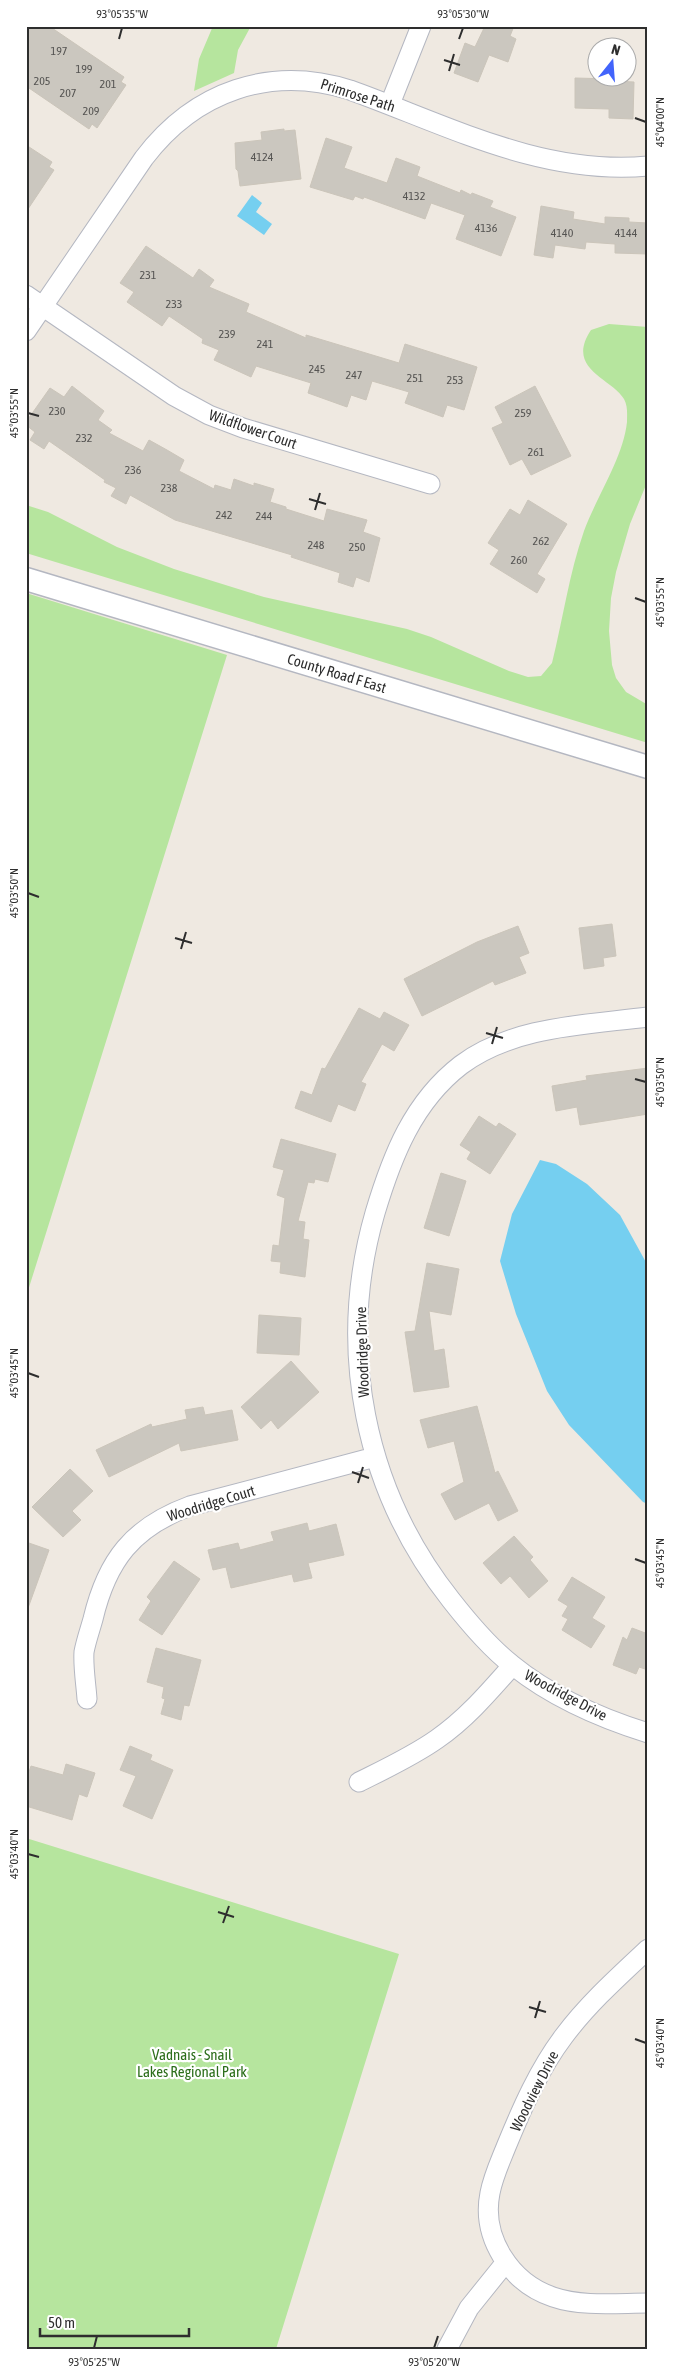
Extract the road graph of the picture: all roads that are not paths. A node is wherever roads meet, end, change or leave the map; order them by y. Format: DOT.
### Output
graph roads {
  1 [pos="420,26"];
  2 [pos="390,104"];
  3 [pos="648,166"];
  4 [pos="26,295"];
  5 [pos="43,306"];
  6 [pos="26,331"];
  7 [pos="430,484"];
  8 [pos="26,579"];
  9 [pos="648,767"];
  10 [pos="648,1016"];
  11 [pos="374,1457"];
  12 [pos="512,1666"];
  13 [pos="87,1698"];
  14 [pos="648,1732"];
  15 [pos="359,1782"];
  16 [pos="648,1949"];
  17 [pos="506,2262"];
  18 [pos="648,2303"];
  19 [pos="448,2349"];
  1 -- 2 [label="street"];
  2 -- 3 [label="street, Primrose Path"];
  2 -- 5 [label="street, Primrose Path"];
  4 -- 5 [label="street, Wildflower Court"];
  5 -- 6 [label="street, Primrose Path"];
  5 -- 7 [label="street, Wildflower Court"];
  8 -- 9 [label="street, County Road F East"];
  10 -- 11 [label="street, Woodridge Drive"];
  11 -- 12 [label="street, Woodridge Drive"];
  11 -- 13 [label="street, Woodridge Court"];
  12 -- 14 [label="street, Woodridge Drive"];
  12 -- 15 [label="street"];
  16 -- 17 [label="street, Woodview Drive"];
  17 -- 18 [label="street, Woodview Drive"];
  17 -- 19 [label="street"];
}
